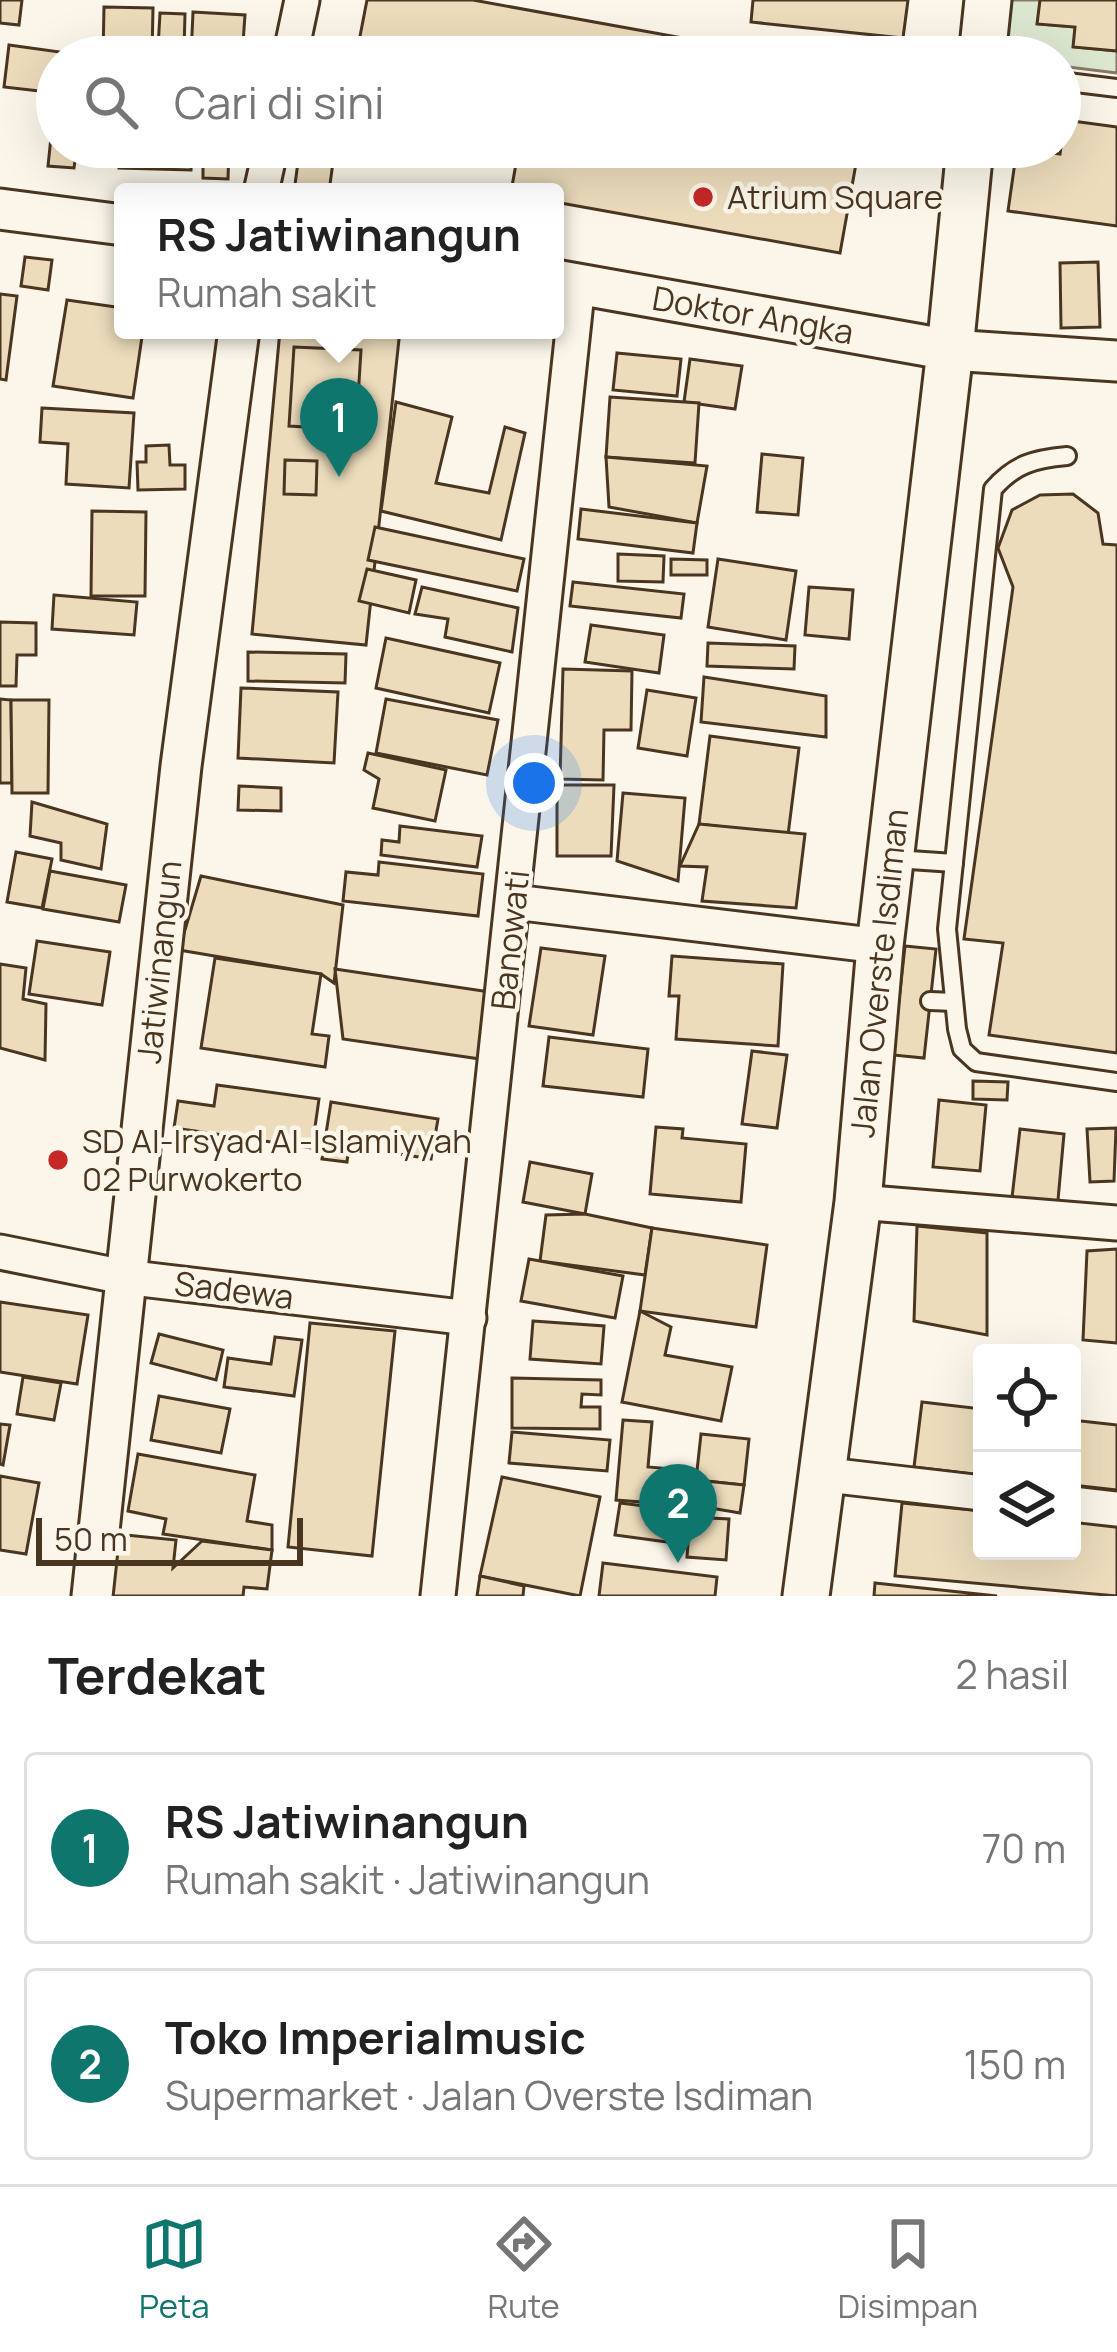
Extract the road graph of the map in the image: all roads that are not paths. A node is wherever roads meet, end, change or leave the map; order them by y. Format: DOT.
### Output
graph roads {
  1 [pos="302,0"];
  2 [pos="988,0"];
  3 [pos="294,36"];
  4 [pos="984,36"];
  5 [pos="1081,84"];
  6 [pos="1117,88"];
  7 [pos="968,168"];
  8 [pos="0,209"];
  9 [pos="114,224"];
  10 [pos="567,282"];
  11 [pos="564,317"];
  12 [pos="238,339"];
  13 [pos="562,339"];
  14 [pos="950,350"];
  15 [pos="1117,361"];
  16 [pos="1067,456"];
  17 [pos="889,858"];
  18 [pos="954,863"];
  19 [pos="514,902"];
  20 [pos="886,978"];
  21 [pos="930,1001"];
  22 [pos="954,1002"];
  23 [pos="1117,1082"];
  24 [pos="857,1202"];
  25 [pos="1117,1223"];
  26 [pos="0,1252"];
  27 [pos="124,1276"];
  28 [pos="469,1318"];
  29 [pos="819,1474"];
  30 [pos="973,1492"];
  31 [pos="1081,1505"];
  32 [pos="1117,1509"];
  33 [pos="92,1596"];
  34 [pos="438,1596"];
  35 [pos="806,1596"];
  1 -- 3 [label="street"];
  2 -- 4 [label="main road"];
  5 -- 6 [label="lane"];
  7 -- 14 [label="main road, Jalan Overste Isdiman"];
  8 -- 9 [label="street"];
  10 -- 11 [label="street, Banowati"];
  10 -- 14 [label="street, Doktor Angka"];
  12 -- 27 [label="street, Jatiwinangun"];
  13 -- 19 [label="street, Banowati"];
  14 -- 15 [label="street, Doktor Angka"];
  14 -- 17 [label="main road, Jalan Overste Isdiman"];
  16 -- 18 [label="lane"];
  17 -- 18 [label="lane"];
  17 -- 20 [label="main road, Jalan Overste Isdiman"];
  18 -- 22 [label="lane"];
  19 -- 20 [label="street"];
  19 -- 28 [label="street, Banowati"];
  20 -- 24 [label="main road, Jalan Overste Isdiman"];
  21 -- 22 [label="lane"];
  22 -- 23 [label="lane"];
  24 -- 25 [label="street"];
  24 -- 29 [label="main road, Jalan Overste Isdiman"];
  26 -- 27 [label="street, Sadewa"];
  27 -- 28 [label="street, Sadewa"];
  27 -- 33 [label="street, Jatiwinangun"];
  28 -- 34 [label="street, Banowati"];
  29 -- 30 [label="street"];
  29 -- 35 [label="main road, Jalan Overste Isdiman"];
  31 -- 32 [label="street"];
}
